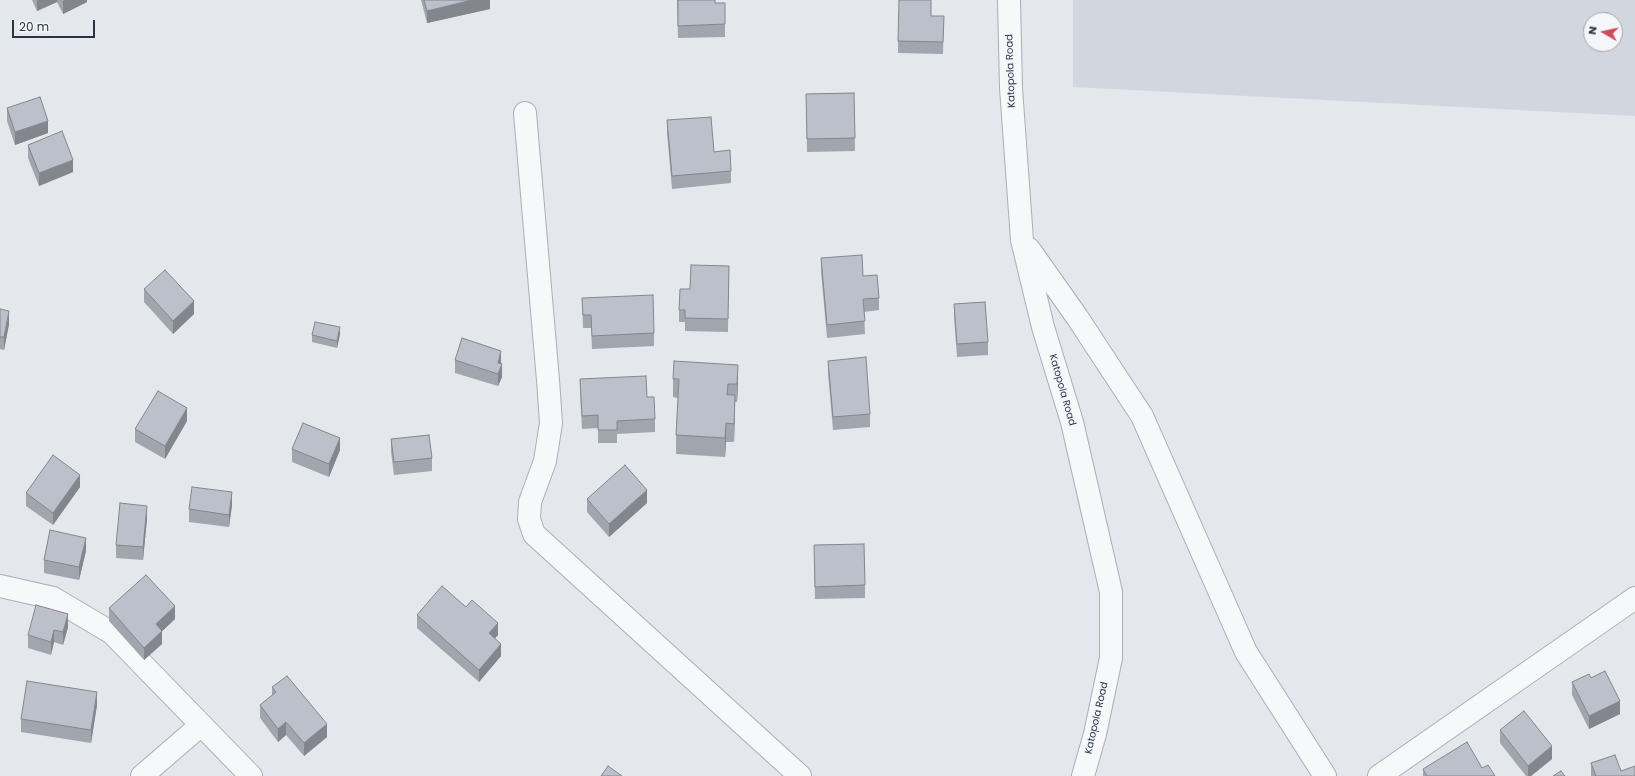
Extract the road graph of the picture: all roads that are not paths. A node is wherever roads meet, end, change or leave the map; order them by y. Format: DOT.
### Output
graph roads {
  1 [pos="1009,0"];
  2 [pos="525,114"];
  3 [pos="1022,240"];
  4 [pos="0,586"];
  5 [pos="1635,598"];
  6 [pos="201,725"];
  7 [pos="142,776"];
  8 [pos="251,776"];
  9 [pos="800,776"];
  10 [pos="1083,776"];
  11 [pos="1325,776"];
  12 [pos="1379,776"];
  1 -- 3 [label="street, Katopola Road"];
  2 -- 9 [label="street"];
  3 -- 10 [label="street, Katopola Road"];
  3 -- 11 [label="street"];
  4 -- 6 [label="street"];
  5 -- 12 [label="street"];
  6 -- 7 [label="street"];
  6 -- 8 [label="street"];
}
